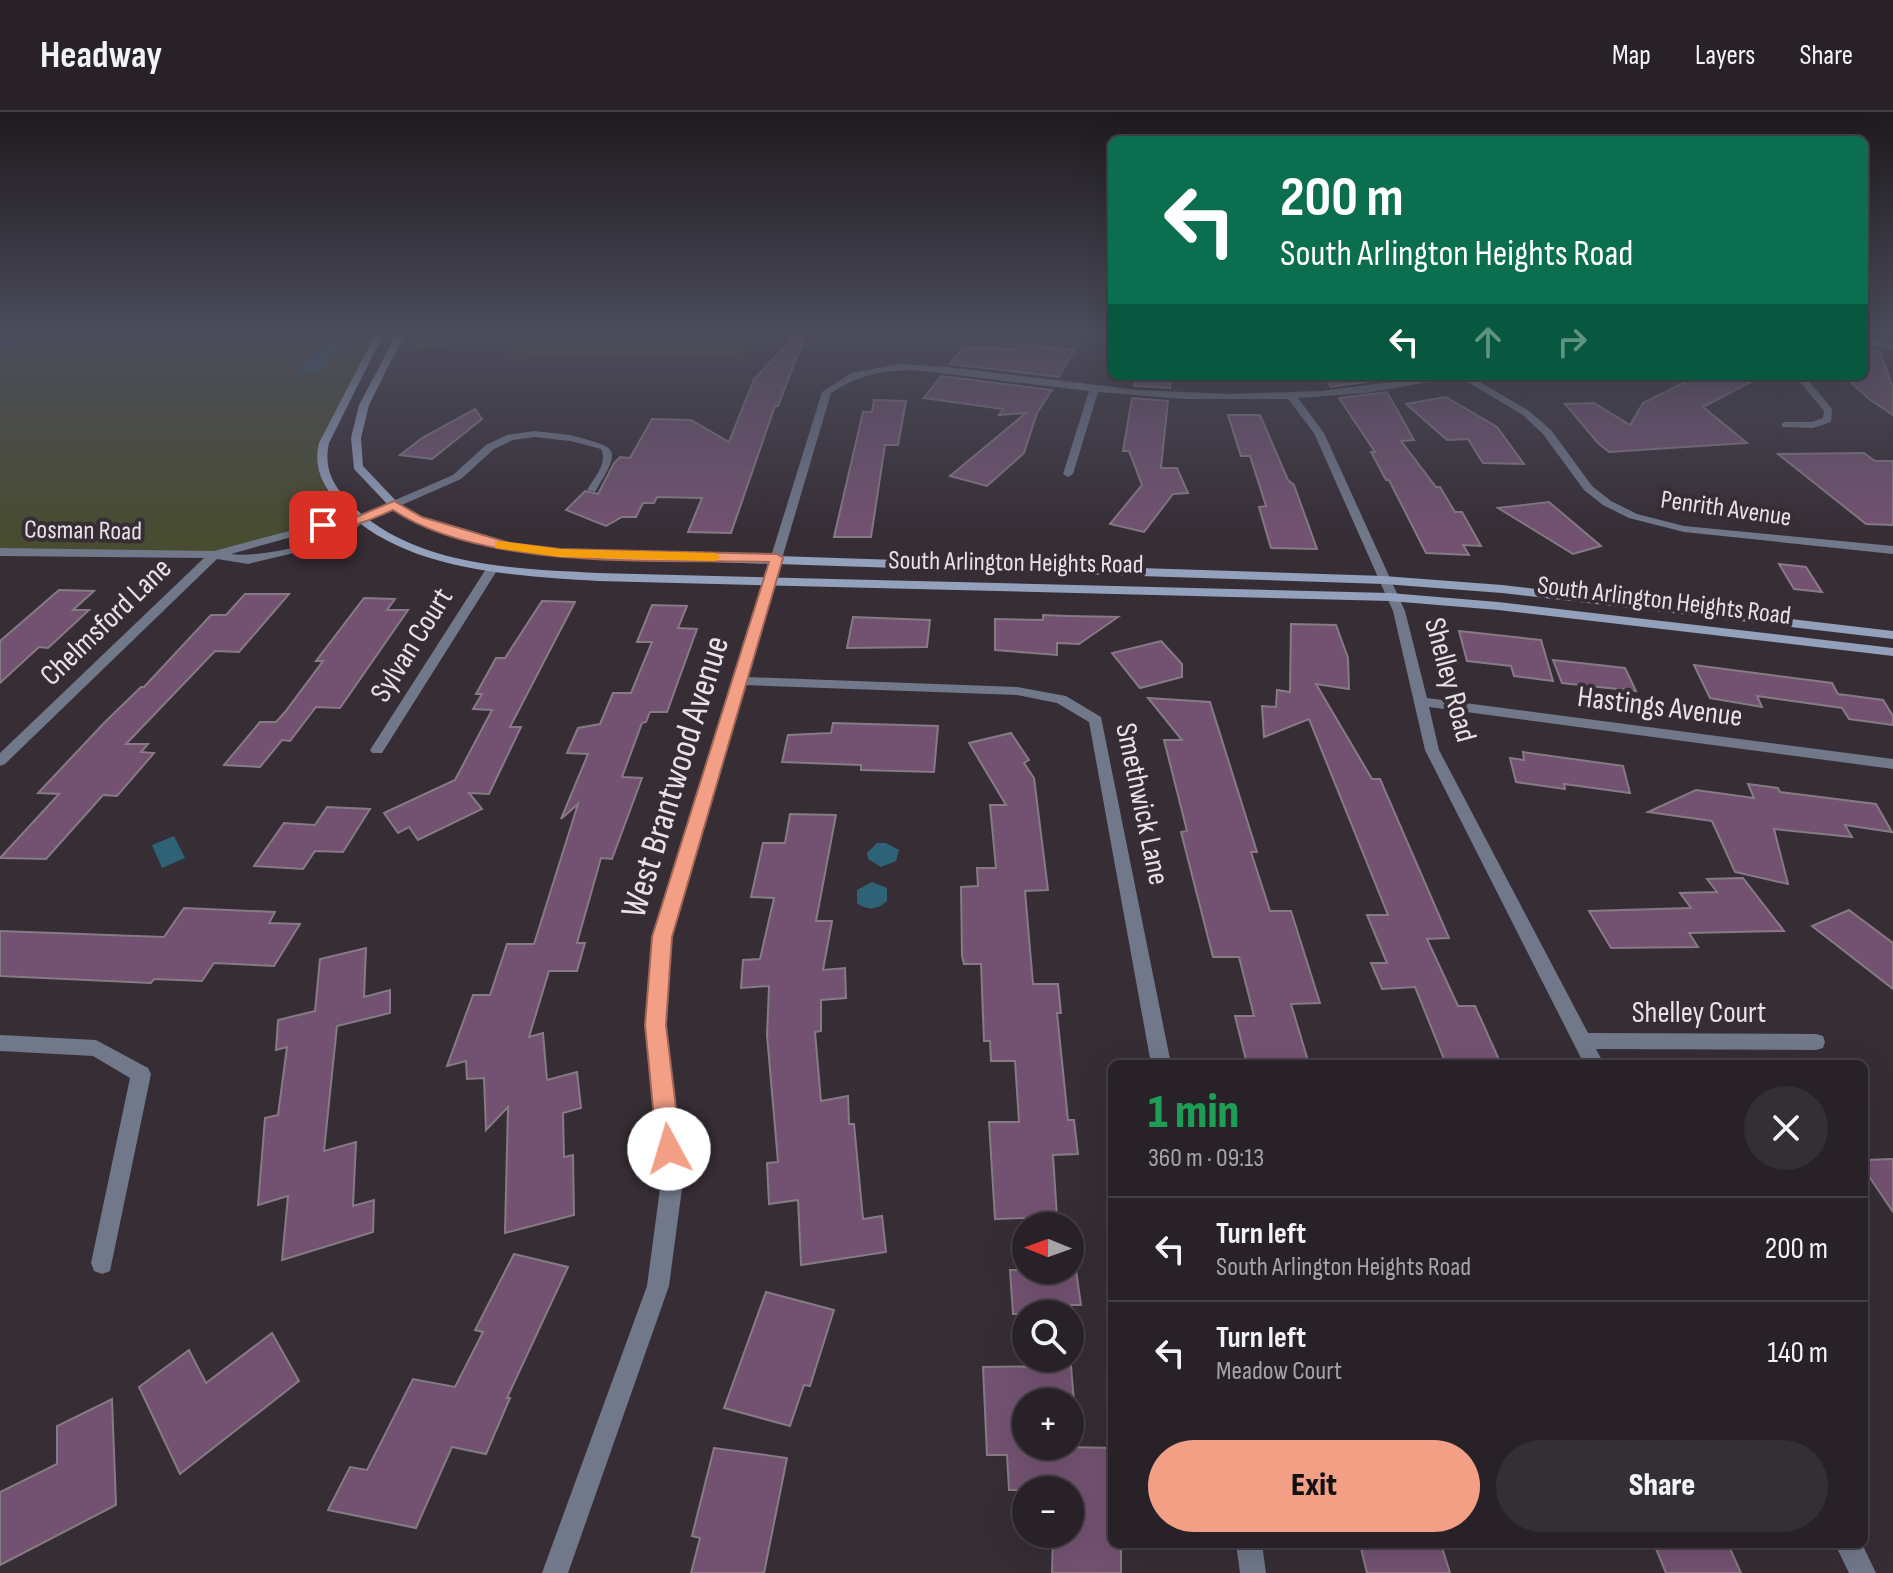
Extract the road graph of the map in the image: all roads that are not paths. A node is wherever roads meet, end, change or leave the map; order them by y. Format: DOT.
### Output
graph roads {
  1 [pos="346,401"];
  2 [pos="366,401"];
  3 [pos="824,401"];
  4 [pos="1090,401"];
  5 [pos="1295,401"];
  6 [pos="1506,401"];
  7 [pos="1821,401"];
  8 [pos="1785,425"];
  9 [pos="570,438"];
  10 [pos="1068,474"];
  11 [pos="592,490"];
  12 [pos="394,505"];
  13 [pos="359,520"];
  14 [pos="1893,550"];
  15 [pos="0,552"];
  16 [pos="214,555"];
  17 [pos="777,558"];
  18 [pos="492,569"];
  19 [pos="1384,580"];
  20 [pos="770,581"];
  21 [pos="1390,597"];
  22 [pos="1893,635"];
  23 [pos="1893,652"];
  24 [pos="741,681"];
  25 [pos="1420,701"];
  26 [pos="377,750"];
  27 [pos="0,761"];
  28 [pos="1893,764"];
  29 [pos="1582,1041"];
  30 [pos="1816,1042"];
  31 [pos="0,1043"];
  32 [pos="1160,1060"];
  33 [pos="1592,1060"];
  34 [pos="102,1263"];
  35 [pos="1250,1548"];
  36 [pos="1850,1548"];
  37 [pos="555,1573"];
  38 [pos="1253,1573"];
  39 [pos="1863,1573"];
  1 -- 13 [label="main road, South Arlington Heights Road"];
  2 -- 12 [label="main road, South Arlington Heights Road"];
  3 -- 17 [label="street, West Brantwood Avenue"];
  4 -- 10 [label="street"];
  5 -- 19 [label="street, Shelley Road"];
  6 -- 14 [label="street, Penrith Avenue"];
  7 -- 8 [label="street"];
  9 -- 11 [label="lane"];
  9 -- 12 [label="street, Cosman Road"];
  12 -- 13 [label="street, Cosman Road"];
  12 -- 17 [label="main road, South Arlington Heights Road"];
  13 -- 16 [label="street, Cosman Road"];
  13 -- 18 [label="main road, South Arlington Heights Road"];
  15 -- 16 [label="street, Cosman Road"];
  16 -- 27 [label="street, Chelmsford Lane"];
  17 -- 19 [label="main road, South Arlington Heights Road"];
  17 -- 20 [label="street, West Brantwood Avenue"];
  18 -- 20 [label="main road, South Arlington Heights Road"];
  18 -- 26 [label="street, Sylvan Court"];
  19 -- 21 [label="street, Shelley Road"];
  19 -- 22 [label="main road, South Arlington Heights Road"];
  20 -- 21 [label="main road, South Arlington Heights Road"];
  20 -- 24 [label="street, West Brantwood Avenue"];
  21 -- 23 [label="main road, South Arlington Heights Road"];
  21 -- 25 [label="street, Shelley Road"];
  24 -- 32 [label="street, Smethwick Lane"];
  24 -- 37 [label="street, West Brantwood Avenue"];
  25 -- 28 [label="street, Hastings Avenue"];
  25 -- 29 [label="street, Shelley Road"];
  29 -- 30 [label="street, Shelley Court"];
  29 -- 33 [label="street, Shelley Road"];
  31 -- 34 [label="street"];
  35 -- 38 [label="street"];
  36 -- 39 [label="street"];
}
